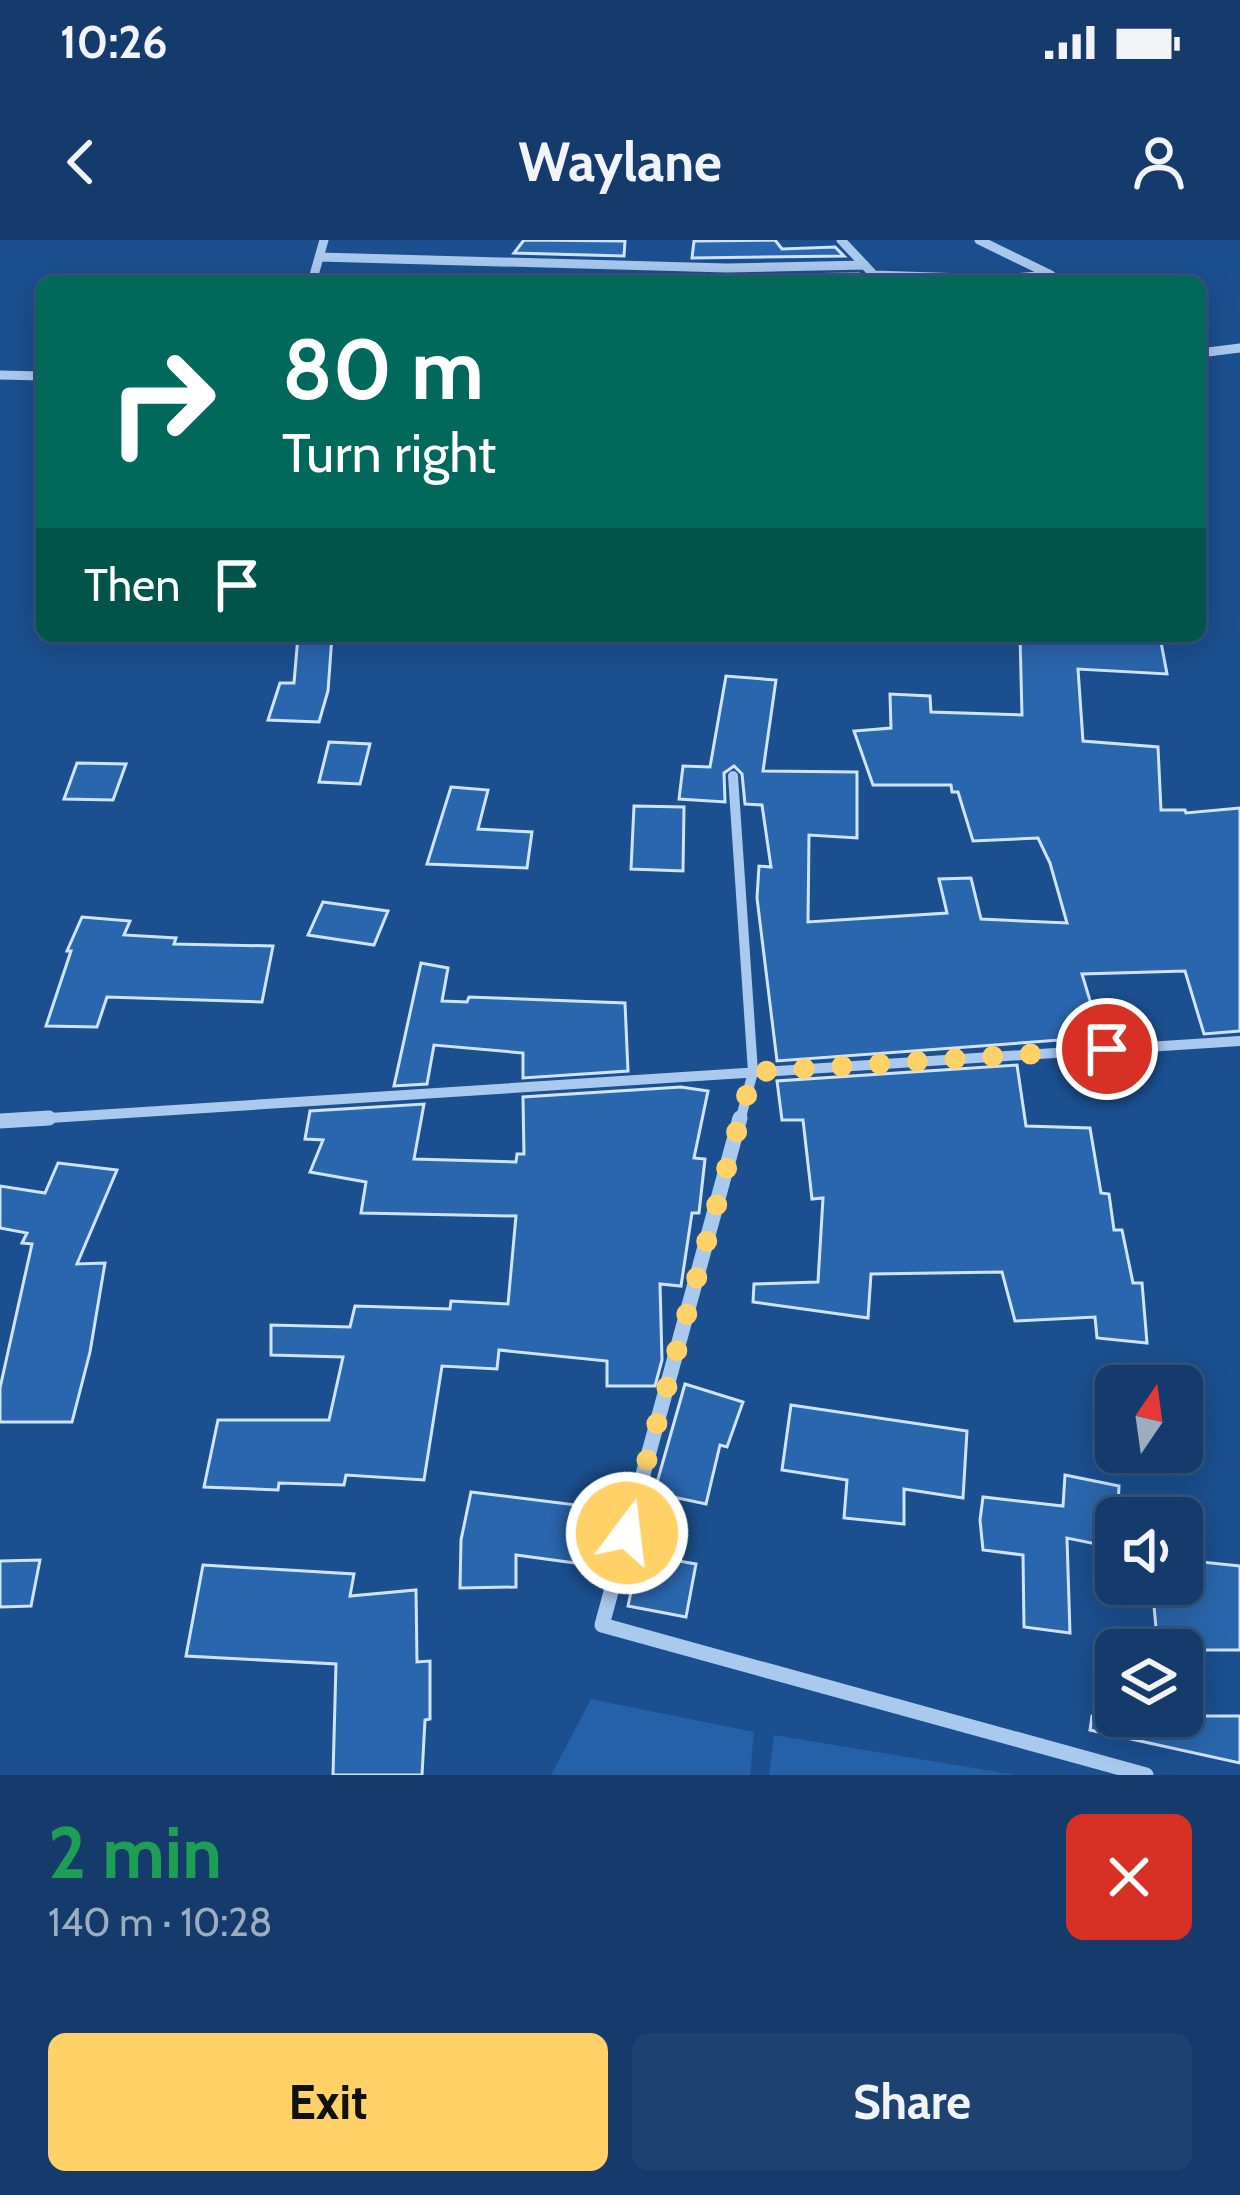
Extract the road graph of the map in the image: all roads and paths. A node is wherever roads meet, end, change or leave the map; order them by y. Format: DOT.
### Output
graph roads {
  1 [pos="324,240"];
  2 [pos="842,240"];
  3 [pos="979,240"];
  4 [pos="319,257"];
  5 [pos="865,265"];
  6 [pos="314,276"];
  7 [pos="892,276"];
  8 [pos="1034,276"];
  9 [pos="1240,348"];
  10 [pos="1206,352"];
  11 [pos="0,375"];
  12 [pos="36,376"];
  13 [pos="733,776"];
  14 [pos="1240,1041"];
  15 [pos="753,1072"];
  16 [pos="0,1121"];
  17 [pos="1146,1775"];
  1 -- 4 [label="street"];
  2 -- 5 [label="street"];
  3 -- 8 [label="street"];
  4 -- 5 [label="street"];
  4 -- 6 [label="street"];
  5 -- 7 [label="street"];
  9 -- 10 [label="street"];
  11 -- 12 [label="street"];
  13 -- 15 [label="street"];
  14 -- 15 [label="street"];
  15 -- 16 [label="street"];
  15 -- 17 [label="street"];
}
